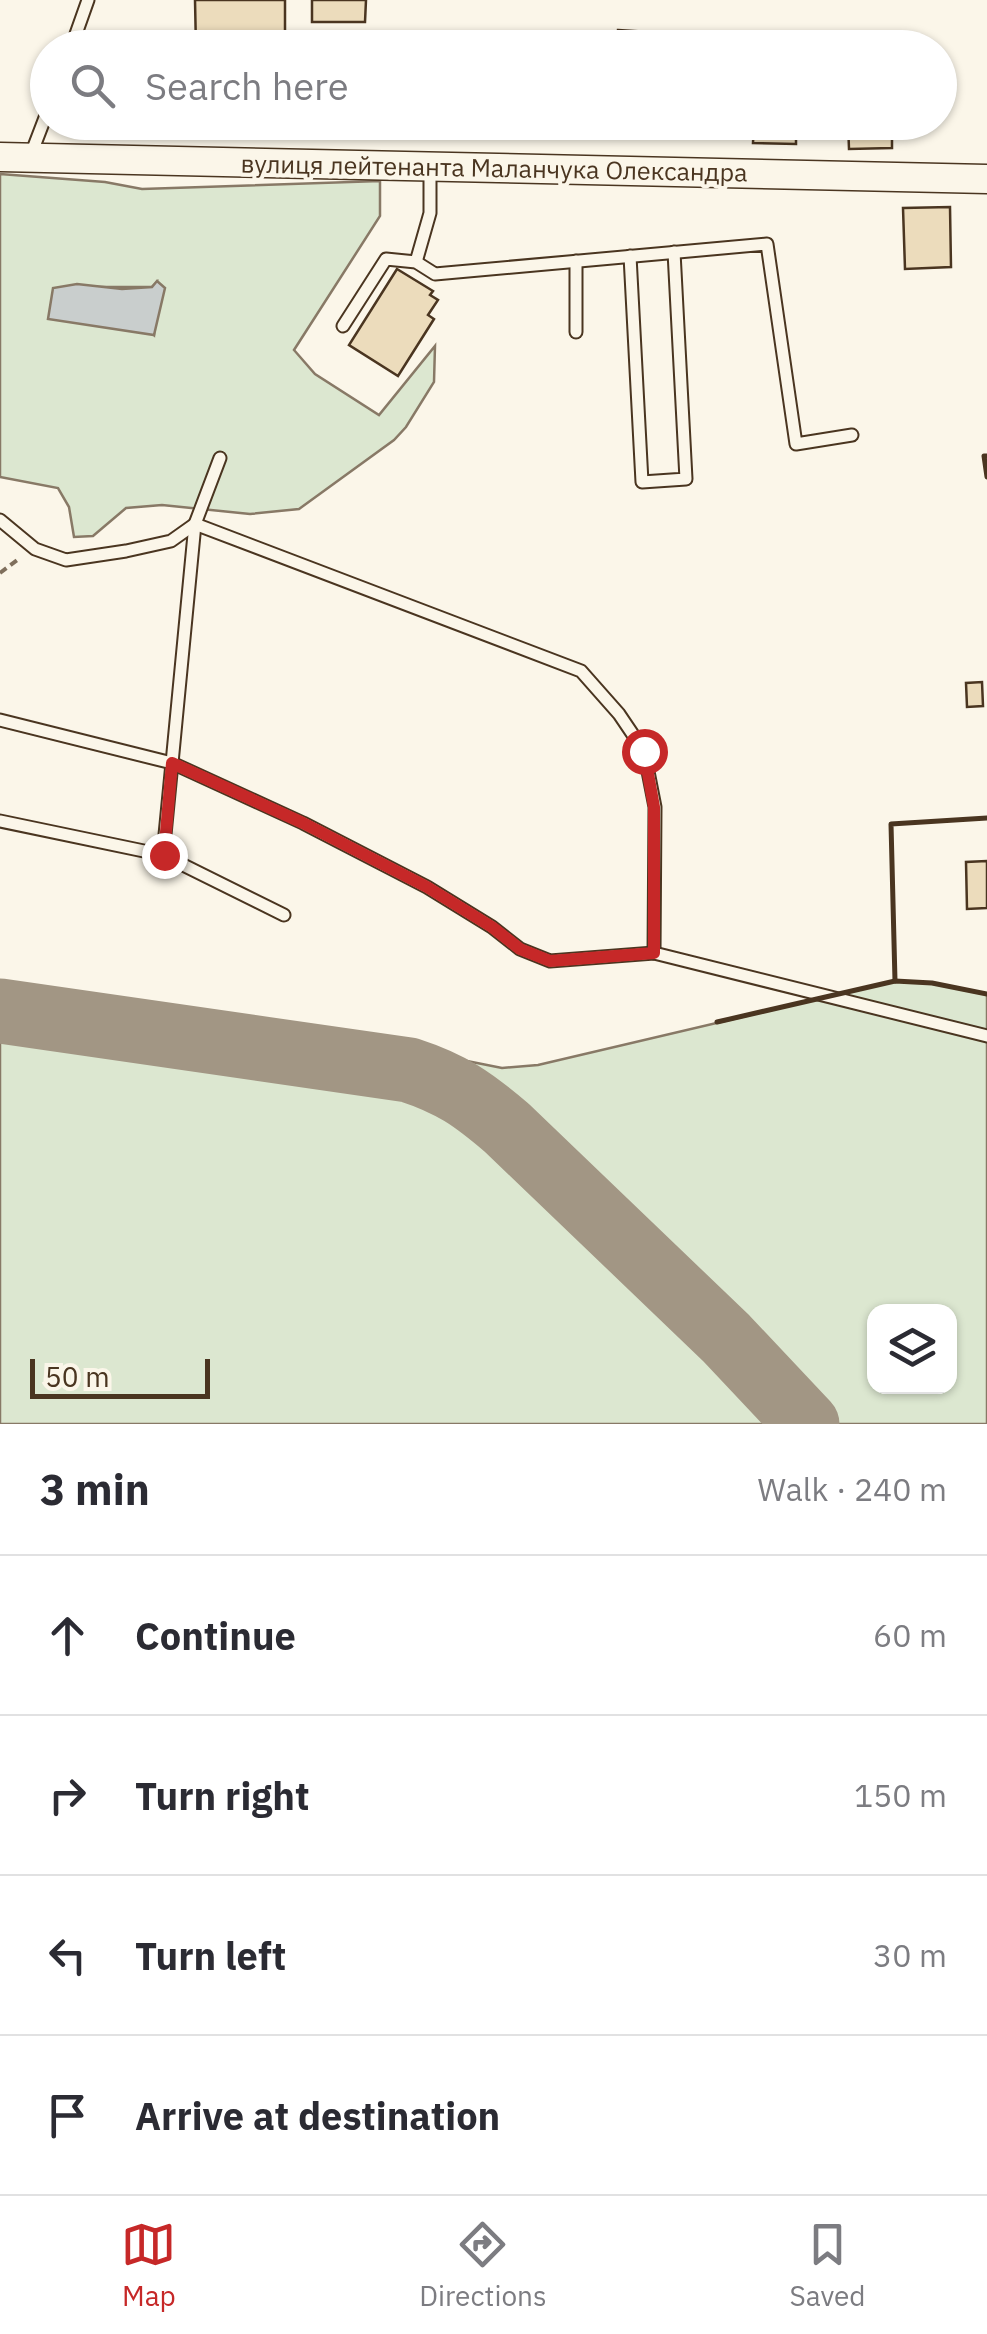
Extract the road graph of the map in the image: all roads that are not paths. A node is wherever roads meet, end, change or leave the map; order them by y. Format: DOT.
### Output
graph roads {
  1 [pos="88,0"];
  2 [pos="77,30"];
  3 [pos="37,140"];
  4 [pos="0,157"];
  5 [pos="30,157"];
  6 [pos="430,167"];
  7 [pos="987,179"];
  8 [pos="674,252"];
  9 [pos="630,256"];
  10 [pos="576,261"];
  11 [pos="416,262"];
  12 [pos="342,326"];
  13 [pos="576,332"];
  14 [pos="852,435"];
  15 [pos="220,458"];
  16 [pos="0,520"];
  17 [pos="195,524"];
  18 [pos="0,720"];
  19 [pos="172,763"];
  20 [pos="0,821"];
  21 [pos="164,855"];
  22 [pos="284,915"];
  23 [pos="654,953"];
  24 [pos="987,1036"];
  1 -- 2 [label="lane"];
  3 -- 5 [label="lane"];
  4 -- 5 [label="street, вулиця лейтенанта Маланчука Олександра"];
  5 -- 6 [label="street, вулиця лейтенанта Маланчука Олександра"];
  6 -- 7 [label="street, вулиця лейтенанта Маланчука Олександра"];
  6 -- 11 [label="lane"];
  8 -- 9 [label="lane"];
  8 -- 9 [label="lane"];
  8 -- 14 [label="lane"];
  9 -- 10 [label="lane"];
  10 -- 11 [label="lane"];
  10 -- 13 [label="lane"];
  11 -- 12 [label="lane"];
  15 -- 17 [label="lane"];
  16 -- 17 [label="lane"];
  17 -- 19 [label="lane"];
  17 -- 23 [label="lane"];
  18 -- 19 [label="lane"];
  19 -- 21 [label="lane"];
  19 -- 23 [label="lane"];
  20 -- 21 [label="lane"];
  21 -- 22 [label="lane"];
  23 -- 24 [label="lane"];
}
